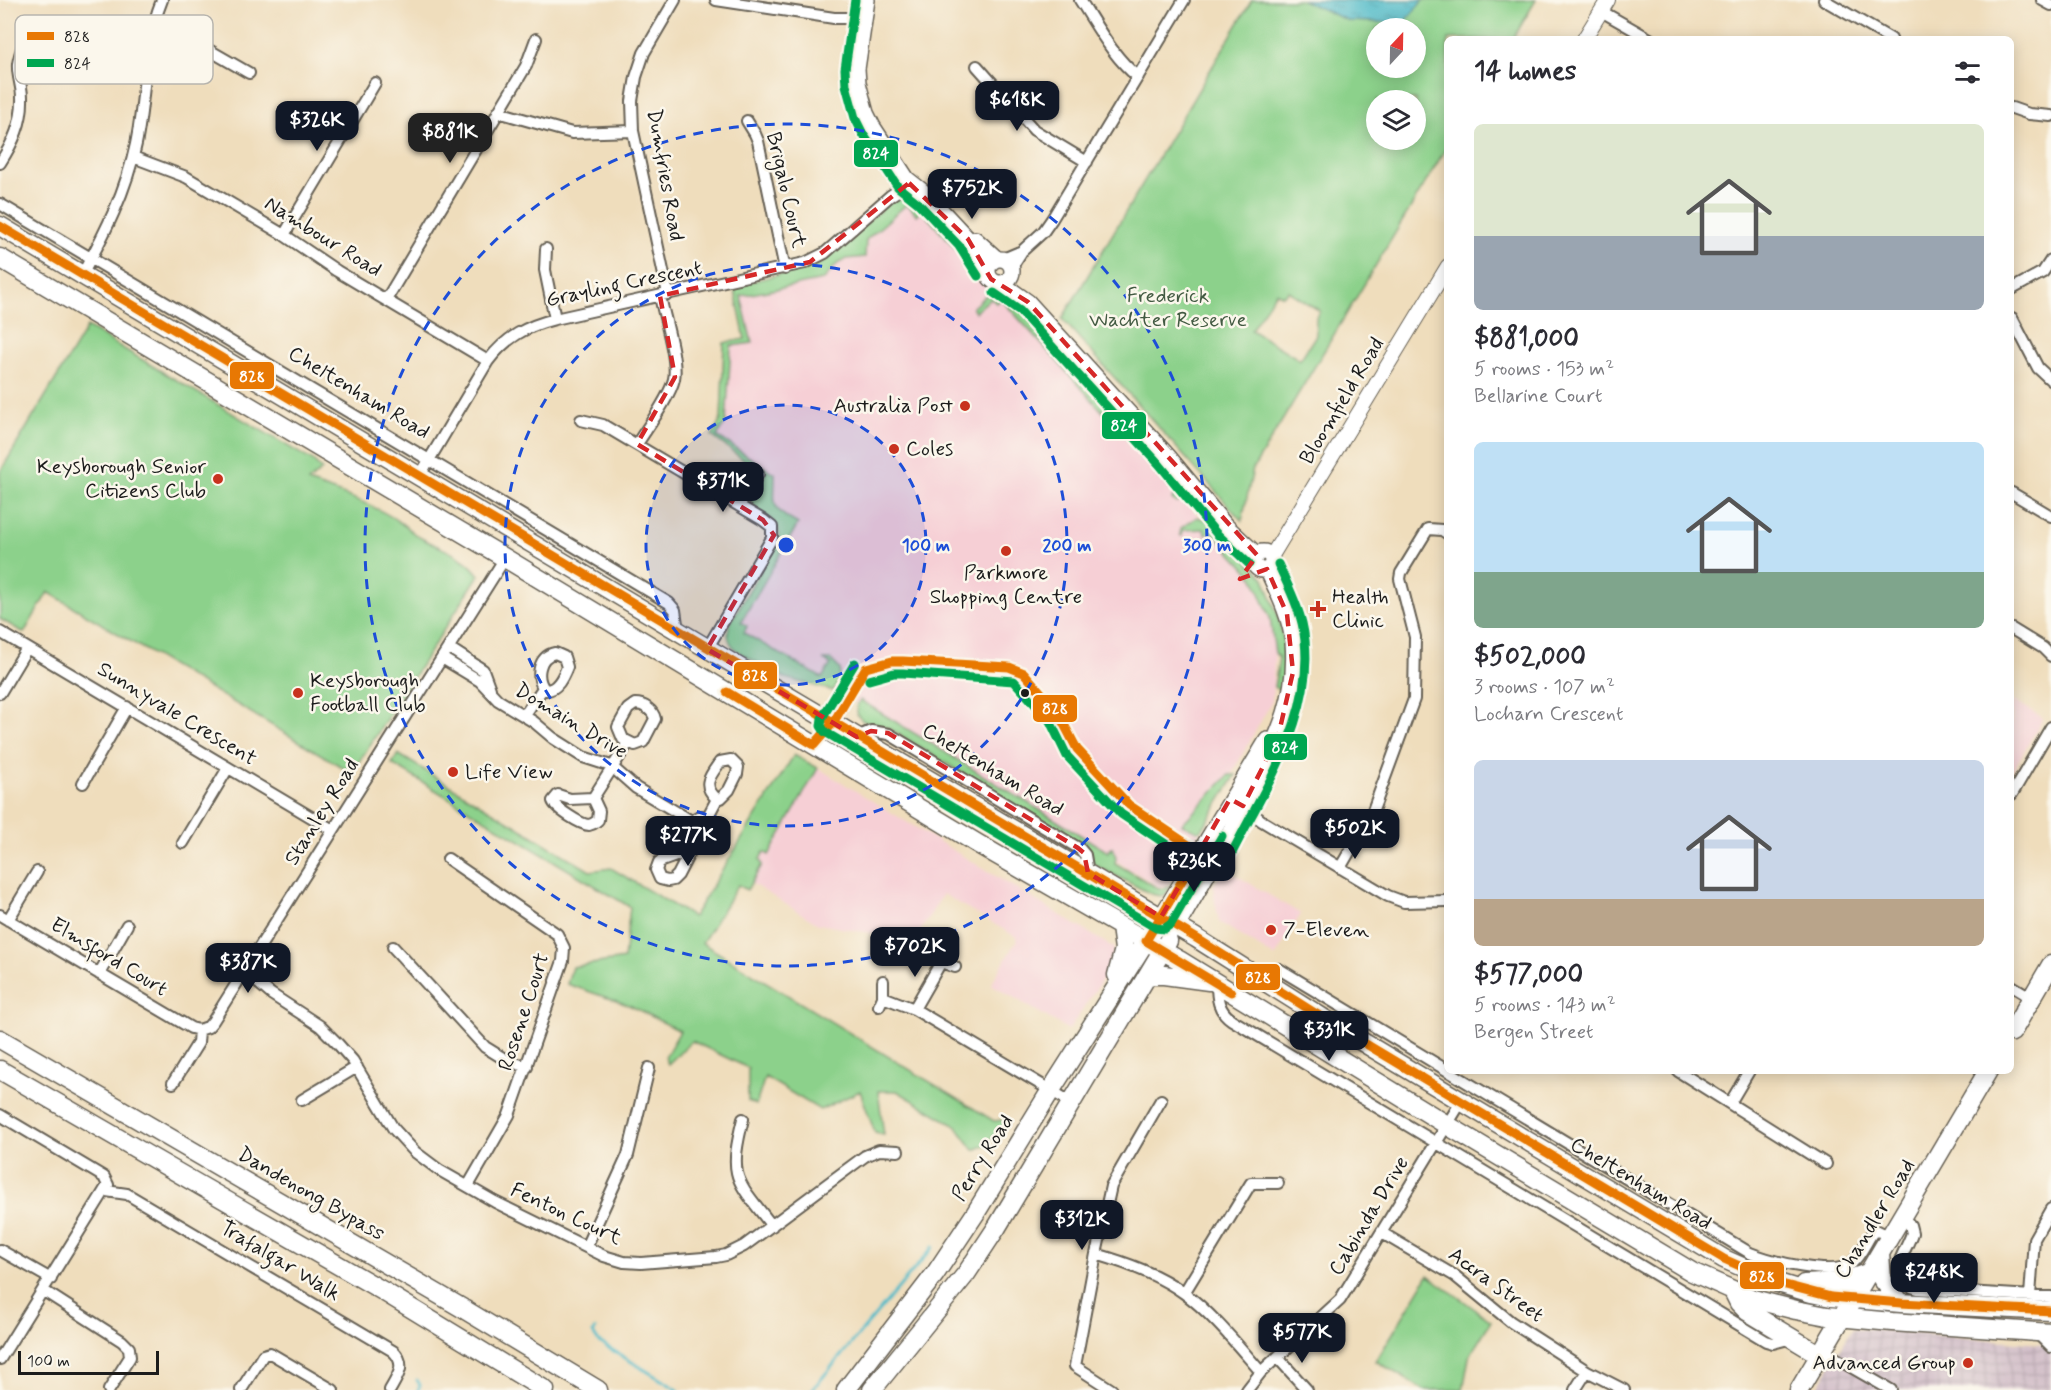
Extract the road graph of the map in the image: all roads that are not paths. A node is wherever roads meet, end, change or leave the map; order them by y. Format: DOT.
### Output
graph roads {
  1 [pos="162,0"];
  2 [pos="675,0"];
  3 [pos="716,0"];
  4 [pos="867,0"];
  5 [pos="1080,0"];
  6 [pos="1184,0"];
  7 [pos="1824,0"];
  8 [pos="2042,0"];
  9 [pos="744,2"];
  10 [pos="1604,5"];
  11 [pos="2051,5"];
  12 [pos="157,15"];
  13 [pos="863,24"];
  14 [pos="1586,36"];
  15 [pos="1646,36"];
  16 [pos="1886,36"];
  17 [pos="536,39"];
  18 [pos="213,53"];
  19 [pos="977,66"];
  20 [pos="249,73"];
  21 [pos="1138,77"];
  22 [pos="375,83"];
  23 [pos="20,84"];
  24 [pos="143,84"];
  25 [pos="2014,109"];
  26 [pos="498,112"];
  27 [pos="2051,116"];
  28 [pos="747,121"];
  29 [pos="633,132"];
  30 [pos="133,157"];
  31 [pos="1087,162"];
  32 [pos="0,163"];
  33 [pos="909,178"];
  34 [pos="0,204"];
  35 [pos="0,226"];
  36 [pos="284,235"];
  37 [pos="546,249"];
  38 [pos="0,258"];
  39 [pos="91,259"];
  40 [pos="2051,260"];
  41 [pos="785,269"];
  42 [pos="1002,269"];
  43 [pos="1444,274"];
  44 [pos="82,275"];
  45 [pos="2014,288"];
  46 [pos="664,295"];
  47 [pos="386,300"];
  48 [pos="555,319"];
  49 [pos="2014,322"];
  50 [pos="488,361"];
  51 [pos="2051,380"];
  52 [pos="581,420"];
  53 [pos="637,444"];
  54 [pos="428,460"];
  55 [pos="758,474"];
  56 [pos="419,477"];
  57 [pos="2014,494"];
  58 [pos="406,499"];
  59 [pos="739,506"];
  60 [pos="2051,516"];
  61 [pos="1444,531"];
  62 [pos="519,536"];
  63 [pos="505,558"];
  64 [pos="1265,560"];
  65 [pos="2014,630"];
  66 [pos="679,631"];
  67 [pos="0,632"];
  68 [pos="27,648"];
  69 [pos="449,648"];
  70 [pos="707,649"];
  71 [pos="2051,656"];
  72 [pos="442,658"];
  73 [pos="543,688"];
  74 [pos="491,692"];
  75 [pos="0,693"];
  76 [pos="127,707"];
  77 [pos="524,717"];
  78 [pos="828,720"];
  79 [pos="2051,727"];
  80 [pos="628,743"];
  81 [pos="814,745"];
  82 [pos="613,767"];
  83 [pos="228,768"];
  84 [pos="83,783"];
  85 [pos="2014,791"];
  86 [pos="593,798"];
  87 [pos="573,799"];
  88 [pos="717,799"];
  89 [pos="1237,806"];
  90 [pos="568,814"];
  91 [pos="707,818"];
  92 [pos="693,822"];
  93 [pos="333,830"];
  94 [pos="698,836"];
  95 [pos="183,843"];
  96 [pos="690,849"];
  97 [pos="1202,849"];
  98 [pos="1216,858"];
  99 [pos="448,859"];
  100 [pos="1340,868"];
  101 [pos="37,872"];
  102 [pos="1444,901"];
  103 [pos="4,918"];
  104 [pos="1169,922"];
  105 [pos="127,925"];
  106 [pos="1121,927"];
  107 [pos="1146,941"];
  108 [pos="393,947"];
  109 [pos="1162,950"];
  110 [pos="2051,966"];
  111 [pos="955,967"];
  112 [pos="1251,971"];
  113 [pos="99,974"];
  114 [pos="1148,975"];
  115 [pos="241,976"];
  116 [pos="883,981"];
  117 [pos="1215,982"];
  118 [pos="2014,987"];
  119 [pos="2032,998"];
  120 [pos="1107,1002"];
  121 [pos="914,1009"];
  122 [pos="2014,1029"];
  123 [pos="199,1030"];
  124 [pos="0,1039"];
  125 [pos="357,1067"];
  126 [pos="527,1067"];
  127 [pos="650,1068"];
  128 [pos="1444,1068"];
  129 [pos="0,1070"];
  130 [pos="1453,1074"];
  131 [pos="1683,1074"];
  132 [pos="1747,1074"];
  133 [pos="1987,1074"];
  134 [pos="173,1083"];
  135 [pos="1051,1090"];
  136 [pos="302,1100"];
  137 [pos="1161,1100"];
  138 [pos="1461,1102"];
  139 [pos="1072,1103"];
  140 [pos="1730,1103"];
  141 [pos="0,1115"];
  142 [pos="743,1119"];
  143 [pos="1447,1125"];
  144 [pos="1436,1143"];
  145 [pos="898,1151"];
  146 [pos="1826,1164"];
  147 [pos="1278,1183"];
  148 [pos="468,1186"];
  149 [pos="107,1187"];
  150 [pos="2051,1209"];
  151 [pos="1903,1216"];
  152 [pos="772,1226"];
  153 [pos="1382,1233"];
  154 [pos="1891,1237"];
  155 [pos="585,1247"];
  156 [pos="0,1250"];
  157 [pos="1096,1254"];
  158 [pos="1880,1254"];
  159 [pos="1870,1272"];
  160 [pos="51,1279"];
  161 [pos="1778,1283"];
  162 [pos="44,1291"];
  163 [pos="1733,1291"];
  164 [pos="1184,1293"];
  165 [pos="2030,1296"];
  166 [pos="2051,1297"];
  167 [pos="1853,1299"];
  168 [pos="1901,1303"];
  169 [pos="2051,1311"];
  170 [pos="1843,1317"];
  171 [pos="2043,1332"];
  172 [pos="1792,1338"];
  173 [pos="2051,1347"];
  174 [pos="1822,1353"];
  175 [pos="1278,1358"];
  176 [pos="0,1359"];
  177 [pos="1587,1371"];
  178 [pos="1262,1372"];
  179 [pos="109,1390"];
  180 [pos="241,1390"];
  181 [pos="333,1390"];
  182 [pos="390,1390"];
  183 [pos="545,1390"];
  184 [pos="598,1390"];
  185 [pos="846,1390"];
  186 [pos="872,1390"];
  187 [pos="1112,1390"];
  188 [pos="1246,1390"];
  189 [pos="1307,1390"];
  190 [pos="1575,1390"];
  191 [pos="1624,1390"];
  192 [pos="1799,1390"];
  193 [pos="1891,1390"];
  1 -- 12 [label="street"];
  2 -- 29 [label="street, Dumfries Road"];
  3 -- 9 [label="street"];
  4 -- 13 [label="main road"];
  5 -- 21 [label="street"];
  6 -- 21 [label="street"];
  7 -- 16 [label="street"];
  8 -- 11 [label="street"];
  9 -- 13 [label="street"];
  10 -- 14 [label="street"];
  10 -- 15 [label="street"];
  13 -- 33 [label="main road"];
  17 -- 26 [label="street"];
  18 -- 20 [label="street"];
  19 -- 31 [label="street"];
  21 -- 31 [label="street"];
  22 -- 36 [label="street"];
  23 -- 32 [label="street"];
  24 -- 30 [label="street"];
  25 -- 27 [label="street"];
  26 -- 29 [label="street"];
  26 -- 47 [label="street"];
  28 -- 41 [label="street, Brigalo Court"];
  29 -- 46 [label="street, Dumfries Road"];
  30 -- 36 [label="street, Nambour Road"];
  30 -- 39 [label="street"];
  31 -- 42 [label="street"];
  33 -- 41 [label="street, Grayling Crescent"];
  33 -- 42 [label="main road"];
  34 -- 39 [label="street, Cheltenham Road"];
  35 -- 44 [label="main road, Cheltenham Road"];
  36 -- 47 [label="street, Nambour Road"];
  37 -- 48 [label="street"];
  38 -- 58 [label="main road"];
  39 -- 44 [label="street"];
  39 -- 54 [label="street, Cheltenham Road"];
  40 -- 45 [label="street"];
  41 -- 46 [label="street, Grayling Crescent"];
  42 -- 64 [label="main road"];
  43 -- 64 [label="street, Bloomfield Road"];
  44 -- 56 [label="main road, Cheltenham Road"];
  46 -- 48 [label="street, Grayling Crescent"];
  46 -- 53 [label="street, Dumfries Road"];
  47 -- 50 [label="street, Nambour Road"];
  48 -- 50 [label="street, Grayling Crescent"];
  49 -- 51 [label="street"];
  50 -- 54 [label="street, Grayling Crescent"];
  52 -- 53 [label="street"];
  53 -- 59 [label="street"];
  54 -- 56 [label="street, Grayling Crescent"];
  54 -- 66 [label="street, Cheltenham Road"];
  55 -- 59 [label="street"];
  56 -- 58 [label="main road"];
  56 -- 62 [label="main road, Cheltenham Road"];
  57 -- 60 [label="street"];
  58 -- 63 [label="main road"];
  59 -- 70 [label="street"];
  61 -- 100 [label="street"];
  62 -- 63 [label="main road"];
  62 -- 66 [label="main road, Cheltenham Road"];
  63 -- 69 [label="street, Stanley Road"];
  63 -- 81 [label="main road"];
  64 -- 89 [label="main road"];
  65 -- 71 [label="street"];
  66 -- 70 [label="main road, Cheltenham Road"];
  67 -- 68 [label="street, Sunnyvale Crescent"];
  68 -- 75 [label="street"];
  68 -- 76 [label="street, Sunnyvale Crescent"];
  69 -- 72 [label="street, Stanley Road"];
  69 -- 74 [label="street, Domain Drive"];
  70 -- 78 [label="main road, Cheltenham Road"];
  72 -- 74 [label="street, Domain Drive"];
  72 -- 93 [label="street, Stanley Road"];
  73 -- 77 [label="street"];
  74 -- 77 [label="street, Domain Drive"];
  76 -- 83 [label="street, Sunnyvale Crescent"];
  76 -- 84 [label="street"];
  77 -- 82 [label="street, Domain Drive"];
  78 -- 81 [label="main road"];
  78 -- 104 [label="main road, Cheltenham Road"];
  79 -- 85 [label="street"];
  80 -- 82 [label="street"];
  81 -- 106 [label="main road"];
  82 -- 86 [label="street"];
  82 -- 92 [label="street, Domain Drive"];
  83 -- 93 [label="street, Sunnyvale Crescent"];
  83 -- 95 [label="street"];
  86 -- 87 [label="street"];
  86 -- 90 [label="street"];
  87 -- 90 [label="street"];
  87 -- 90 [label="street"];
  88 -- 91 [label="street"];
  89 -- 97 [label="main road"];
  89 -- 98 [label="main road"];
  89 -- 100 [label="street"];
  91 -- 92 [label="street"];
  91 -- 94 [label="street"];
  92 -- 94 [label="street"];
  93 -- 115 [label="street, Stanley Road"];
  94 -- 96 [label="street"];
  97 -- 98 [label="main road"];
  97 -- 104 [label="main road"];
  98 -- 104 [label="main road"];
  99 -- 126 [label="street, Rosene Court"];
  100 -- 102 [label="street"];
  101 -- 103 [label="street"];
  103 -- 113 [label="street, Elmsford Court"];
  104 -- 107 [label="main road, Perry Road"];
  104 -- 109 [label="main road"];
  104 -- 112 [label="main road, Cheltenham Road"];
  105 -- 113 [label="street"];
  106 -- 107 [label="main road"];
  106 -- 120 [label="main road"];
  107 -- 109 [label="main road"];
  107 -- 120 [label="main road, Perry Road"];
  108 -- 126 [label="street"];
  109 -- 114 [label="main road"];
  109 -- 117 [label="main road"];
  110 -- 119 [label="main road"];
  111 -- 121 [label="street"];
  112 -- 128 [label="street, Cheltenham Road"];
  112 -- 138 [label="main road, Cheltenham Road"];
  113 -- 123 [label="street, Elmsford Court"];
  114 -- 117 [label="main road"];
  114 -- 139 [label="main road"];
  115 -- 123 [label="street, Stanley Road"];
  115 -- 125 [label="street, Fenton Court"];
  116 -- 121 [label="street"];
  117 -- 143 [label="main road"];
  117 -- 144 [label="street"];
  118 -- 119 [label="street"];
  119 -- 122 [label="main road"];
  120 -- 135 [label="main road, Perry Road"];
  121 -- 135 [label="street"];
  123 -- 134 [label="street, Stanley Road"];
  124 -- 184 [label="main road, Dandenong Bypass"];
  125 -- 136 [label="street"];
  125 -- 148 [label="street, Fenton Court"];
  126 -- 148 [label="street, Rosene Court"];
  127 -- 155 [label="street"];
  129 -- 183 [label="main road"];
  130 -- 154 [label="street, Cheltenham Road"];
  131 -- 140 [label="street"];
  132 -- 140 [label="street"];
  133 -- 151 [label="main road, Chandler Road"];
  135 -- 139 [label="street"];
  135 -- 185 [label="main road, Perry Road"];
  137 -- 157 [label="street"];
  138 -- 143 [label="street, Cabinda Drive"];
  138 -- 161 [label="main road, Cheltenham Road"];
  139 -- 186 [label="main road"];
  140 -- 146 [label="street"];
  141 -- 149 [label="street"];
  142 -- 152 [label="street"];
  143 -- 144 [label="street, Cabinda Drive"];
  143 -- 163 [label="main road"];
  144 -- 153 [label="street, Cabinda Drive"];
  144 -- 172 [label="street"];
  145 -- 152 [label="street, Fenton Court"];
  147 -- 164 [label="street"];
  148 -- 155 [label="street, Fenton Court"];
  149 -- 160 [label="street"];
  149 -- 182 [label="street, Trafalgar Walk"];
  150 -- 165 [label="street"];
  151 -- 154 [label="main road, Chandler Road"];
  151 -- 165 [label="street"];
  152 -- 155 [label="street, Fenton Court"];
  153 -- 175 [label="street, Cabinda Drive"];
  153 -- 177 [label="street, Accra Street"];
  154 -- 158 [label="main road, Chandler Road"];
  156 -- 160 [label="street"];
  157 -- 164 [label="street"];
  157 -- 187 [label="street"];
  158 -- 159 [label="main road, Chandler Road"];
  158 -- 168 [label="main road"];
  159 -- 161 [label="main road"];
  159 -- 167 [label="main road, Chandler Road"];
  160 -- 162 [label="street"];
  161 -- 167 [label="main road, Cheltenham Road"];
  162 -- 176 [label="street"];
  162 -- 179 [label="street"];
  163 -- 170 [label="main road"];
  163 -- 172 [label="main road"];
  164 -- 178 [label="street"];
  165 -- 166 [label="street"];
  167 -- 168 [label="main road, Cheltenham Road"];
  167 -- 170 [label="main road, Chandler Road"];
  168 -- 169 [label="main road, Cheltenham Road"];
  170 -- 171 [label="main road"];
  170 -- 174 [label="main road, Chandler Road"];
  171 -- 173 [label="street"];
  172 -- 174 [label="main road"];
  174 -- 192 [label="main road, Chandler Road"];
  174 -- 193 [label="street"];
  175 -- 178 [label="street, Cabinda Drive"];
  175 -- 189 [label="street"];
  177 -- 190 [label="street"];
  177 -- 191 [label="street, Accra Street"];
  178 -- 188 [label="street, Cabinda Drive"];
  180 -- 181 [label="street"];
}
